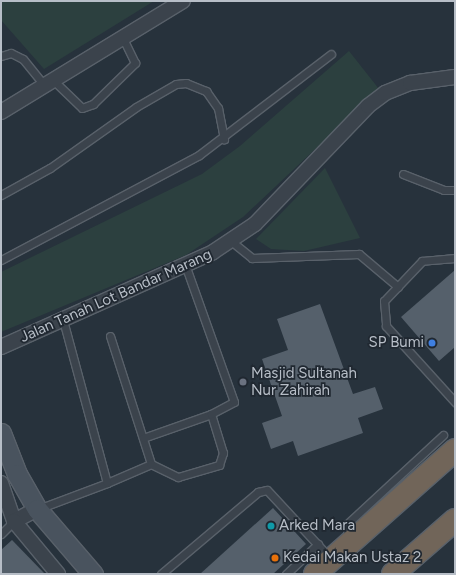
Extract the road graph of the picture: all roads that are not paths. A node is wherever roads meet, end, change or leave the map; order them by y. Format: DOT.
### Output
graph roads {
  1 [pos="183,1"];
  2 [pos="167,5"];
  3 [pos="122,36"];
  4 [pos="331,54"];
  5 [pos="1,56"];
  6 [pos="455,77"];
  7 [pos="49,83"];
  8 [pos="1,112"];
  9 [pos="224,139"];
  10 [pos="403,174"];
  11 [pos="455,190"];
  12 [pos="1,195"];
  13 [pos="231,241"];
  14 [pos="455,258"];
  15 [pos="1,260"];
  16 [pos="186,267"];
  17 [pos="398,287"];
  18 [pos="63,320"];
  19 [pos="110,336"];
  20 [pos="1,347"];
  21 [pos="453,393"];
  22 [pos="455,402"];
  23 [pos="211,414"];
  24 [pos="1,433"];
  25 [pos="143,438"];
  26 [pos="449,442"];
  27 [pos="151,464"];
  28 [pos="1,483"];
  29 [pos="107,483"];
  30 [pos="37,509"];
  31 [pos="455,520"];
  32 [pos="14,521"];
  33 [pos="1,534"];
  34 [pos="324,551"];
  35 [pos="58,574"];
  36 [pos="93,574"];
  37 [pos="162,574"];
  38 [pos="286,574"];
  39 [pos="315,574"];
  40 [pos="393,574"];
  1 -- 2 [label="street"];
  2 -- 3 [label="street"];
  3 -- 7 [label="street"];
  3 -- 7 [label="lane"];
  4 -- 9 [label="lane"];
  5 -- 7 [label="lane"];
  6 -- 13 [label="street, Jalan Tanah Lot Bandar Marang"];
  7 -- 8 [label="street"];
  9 -- 12 [label="lane"];
  9 -- 15 [label="lane"];
  10 -- 11 [label="lane"];
  13 -- 16 [label="street, Jalan Tanah Lot Bandar Marang"];
  13 -- 17 [label="lane"];
  14 -- 17 [label="lane"];
  16 -- 18 [label="street, Jalan Tanah Lot Bandar Marang"];
  16 -- 23 [label="lane"];
  17 -- 21 [label="lane"];
  18 -- 20 [label="street, Jalan Tanah Lot Bandar Marang"];
  18 -- 29 [label="lane"];
  19 -- 25 [label="lane"];
  21 -- 22 [label="lane"];
  23 -- 25 [label="lane"];
  23 -- 27 [label="lane"];
  24 -- 30 [label="street"];
  25 -- 27 [label="lane"];
  26 -- 34 [label="highway"];
  27 -- 29 [label="lane"];
  28 -- 32 [label="street"];
  29 -- 30 [label="lane"];
  30 -- 32 [label="street"];
  30 -- 36 [label="street"];
  31 -- 40 [label="highway"];
  32 -- 33 [label="lane"];
  32 -- 35 [label="street"];
  34 -- 37 [label="lane"];
  34 -- 38 [label="lane"];
  34 -- 39 [label="highway"];
}
